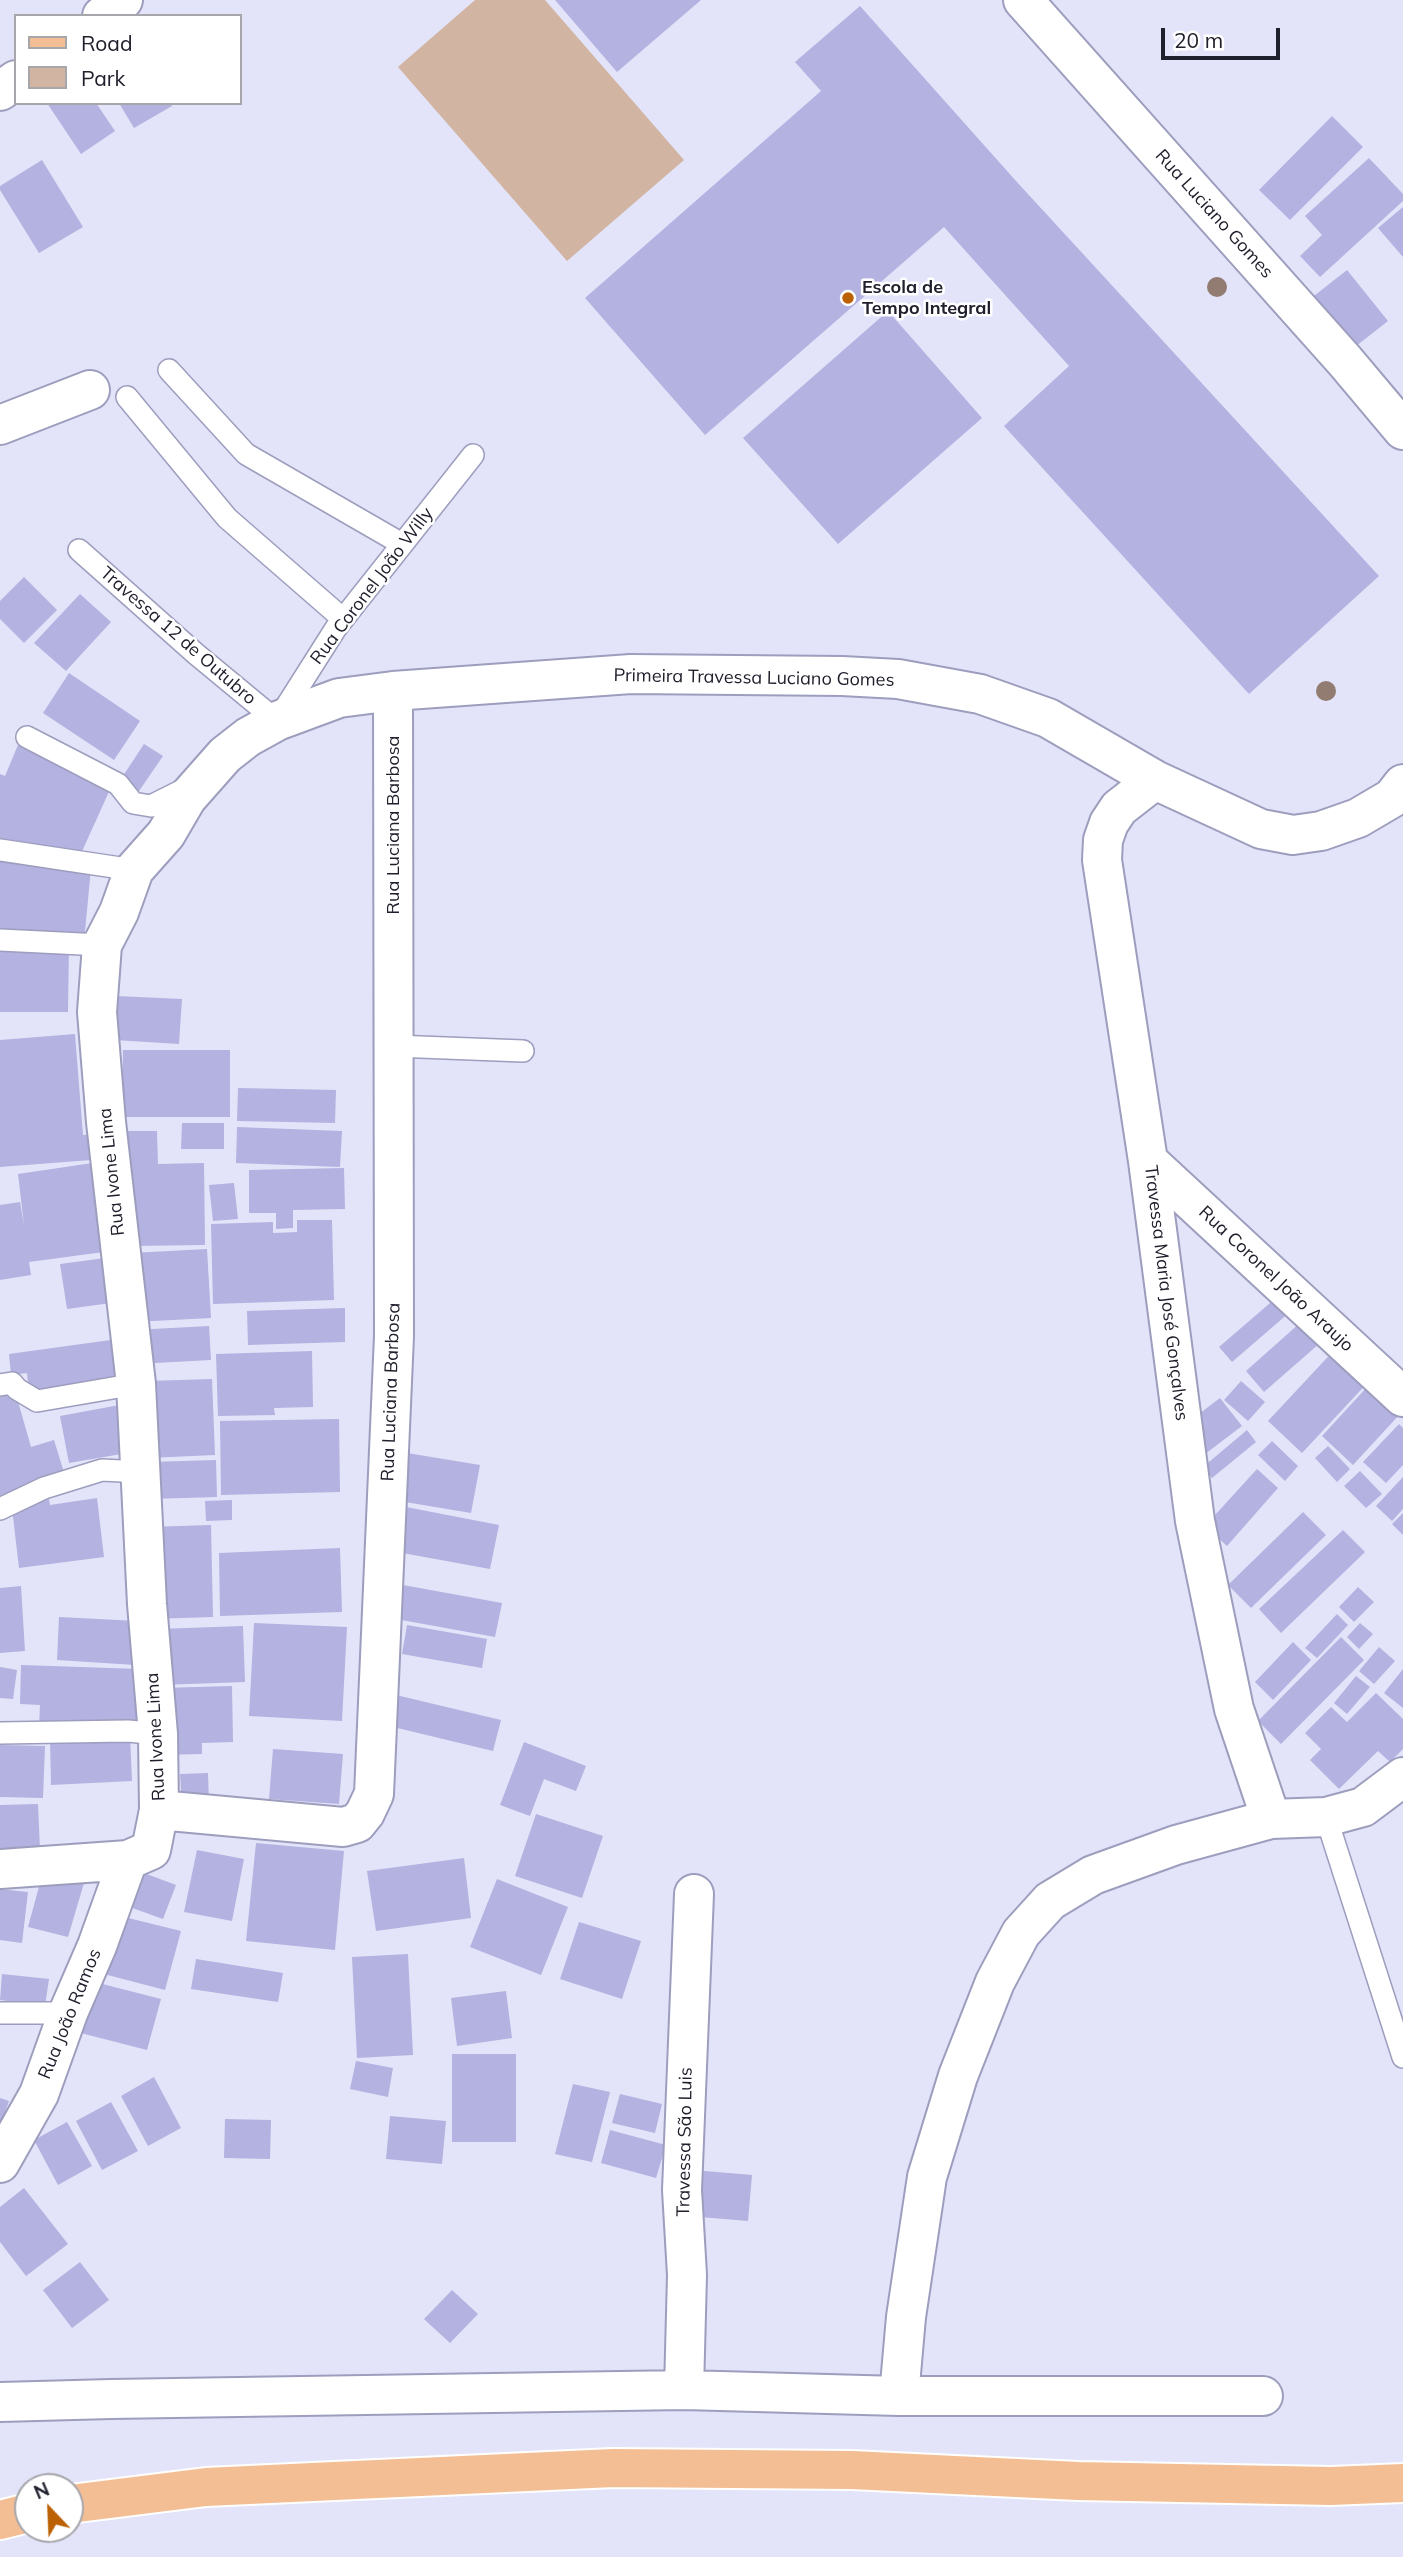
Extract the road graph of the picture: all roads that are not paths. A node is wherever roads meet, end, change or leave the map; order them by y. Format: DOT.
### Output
graph roads {
  1 [pos="123,0"];
  2 [pos="1023,0"];
  3 [pos="105,14"];
  4 [pos="169,370"];
  5 [pos="90,390"];
  6 [pos="127,397"];
  7 [pos="0,425"];
  8 [pos="1403,430"];
  9 [pos="472,455"];
  10 [pos="402,544"];
  11 [pos="79,550"];
  12 [pos="343,619"];
  13 [pos="393,691"];
  14 [pos="277,721"];
  15 [pos="27,737"];
  16 [pos="207,777"];
  17 [pos="1155,780"];
  18 [pos="1403,785"];
  19 [pos="0,850"];
  20 [pos="134,870"];
  21 [pos="0,940"];
  22 [pos="102,945"];
  23 [pos="394,1046"];
  24 [pos="523,1051"];
  25 [pos="1148,1161"];
  26 [pos="136,1384"];
  27 [pos="0,1385"];
  28 [pos="1403,1397"];
  29 [pos="141,1472"];
  30 [pos="0,1509"];
  31 [pos="0,1733"];
  32 [pos="158,1734"];
  33 [pos="1403,1777"];
  34 [pos="159,1810"];
  35 [pos="1326,1816"];
  36 [pos="1271,1819"];
  37 [pos="128,1860"];
  38 [pos="0,1869"];
  39 [pos="694,1894"];
  40 [pos="0,2012"];
  41 [pos="68,2013"];
  42 [pos="1403,2057"];
  43 [pos="0,2163"];
  44 [pos="684,2390"];
  45 [pos="899,2396"];
  46 [pos="1263,2396"];
  47 [pos="0,2402"];
  48 [pos="1403,2483"];
  49 [pos="84,2502"];
  1 -- 3 [label="street"];
  2 -- 8 [label="street, Rua Luciano Gomes"];
  4 -- 10 [label="lane"];
  5 -- 7 [label="street"];
  6 -- 12 [label="lane"];
  9 -- 10 [label="lane, Rua Coronel João Willy"];
  10 -- 12 [label="lane, Rua Coronel João Willy"];
  11 -- 14 [label="lane, Travessa 12 de Outubro"];
  12 -- 14 [label="lane, Rua Coronel João Willy"];
  13 -- 14 [label="street, Rua Ivone Lima"];
  13 -- 17 [label="street, Primeira Travessa Luciano Gomes"];
  13 -- 23 [label="street, Rua Luciana Barbosa"];
  14 -- 16 [label="street, Rua Ivone Lima"];
  15 -- 16 [label="lane"];
  16 -- 20 [label="street, Rua Ivone Lima"];
  17 -- 18 [label="street, Primeira Travessa Luciano Gomes"];
  17 -- 25 [label="street, Travessa Maria José Gonçalves"];
  19 -- 20 [label="lane"];
  20 -- 22 [label="street, Rua Ivone Lima"];
  21 -- 22 [label="lane"];
  22 -- 26 [label="street, Rua Ivone Lima"];
  23 -- 24 [label="lane"];
  23 -- 34 [label="street, Rua Luciana Barbosa"];
  25 -- 28 [label="street, Rua Coronel João Araujo"];
  25 -- 36 [label="street, Travessa Maria José Gonçalves"];
  26 -- 27 [label="lane"];
  26 -- 29 [label="street, Rua Ivone Lima"];
  29 -- 30 [label="lane"];
  29 -- 32 [label="street, Rua Ivone Lima"];
  31 -- 32 [label="lane"];
  32 -- 34 [label="street, Rua Ivone Lima"];
  33 -- 35 [label="street"];
  34 -- 37 [label="street"];
  35 -- 36 [label="street"];
  35 -- 42 [label="lane"];
  36 -- 45 [label="street"];
  37 -- 38 [label="street"];
  37 -- 41 [label="street, Rua João Ramos"];
  39 -- 44 [label="street, Travessa São Luis"];
  40 -- 41 [label="lane"];
  41 -- 43 [label="street, Rua João Ramos"];
  44 -- 45 [label="street"];
  44 -- 47 [label="street"];
  45 -- 46 [label="street"];
  48 -- 49 [label="main road"];
}
